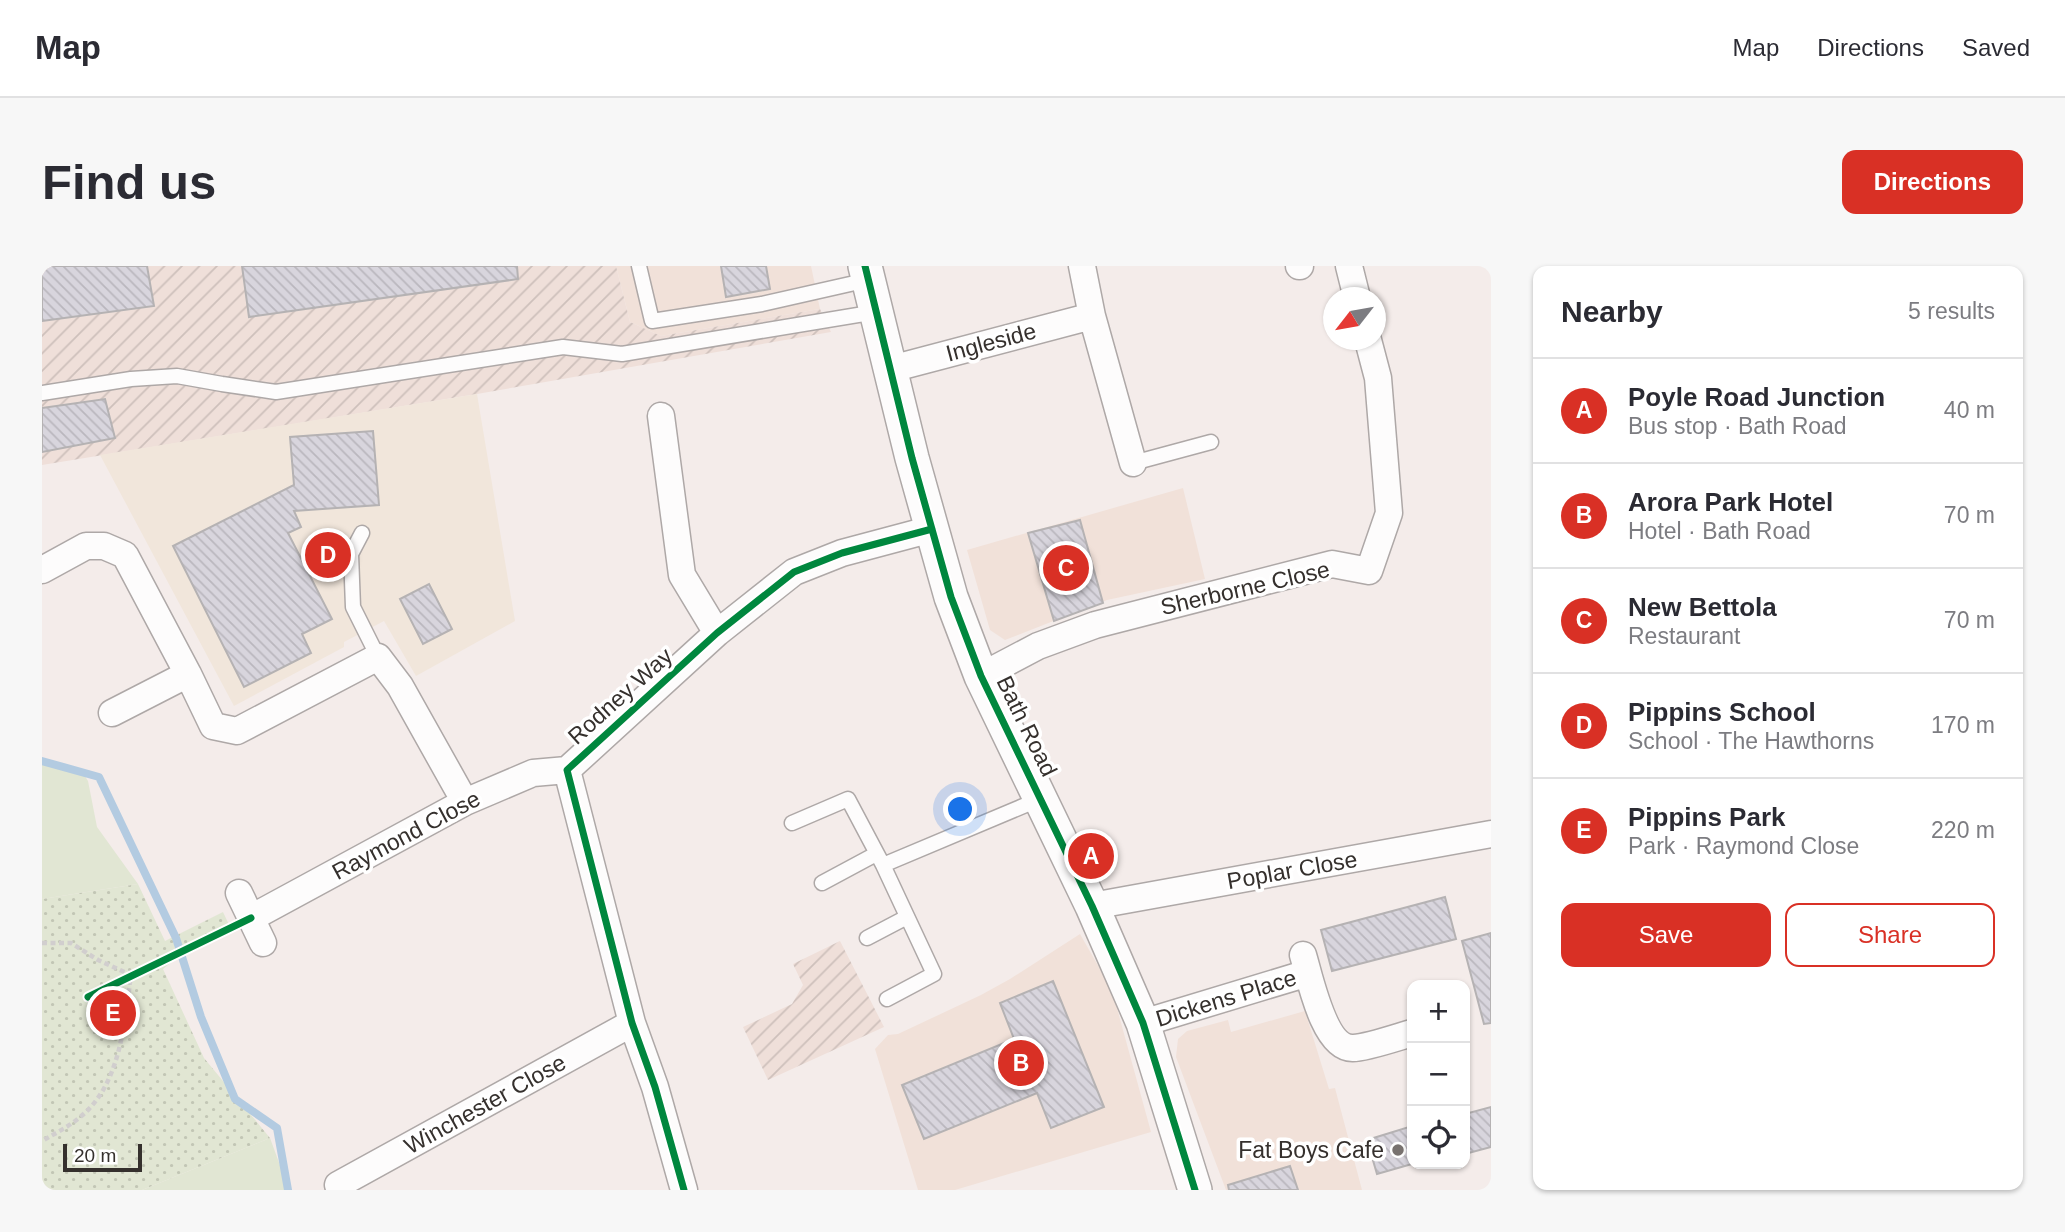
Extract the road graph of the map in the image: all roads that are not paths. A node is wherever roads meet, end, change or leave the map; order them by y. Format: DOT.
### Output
graph roads {
  1 [pos="639,266"];
  2 [pos="1082,266"];
  3 [pos="1349,266"];
  4 [pos="867,273"];
  5 [pos="1354,287"];
  6 [pos="877,312"];
  7 [pos="1092,316"];
  8 [pos="1371,350"];
  9 [pos="891,369"];
  10 [pos="42,393"];
  11 [pos="661,416"];
  12 [pos="1210,442"];
  13 [pos="1133,463"];
  14 [pos="932,529"];
  15 [pos="362,533"];
  16 [pos="42,570"];
  17 [pos="717,633"];
  18 [pos="378,657"];
  19 [pos="188,674"];
  20 [pos="981,676"];
  21 [pos="112,713"];
  22 [pos="567,770"];
  23 [pos="1041,798"];
  24 [pos="465,802"];
  25 [pos="792,823"];
  26 [pos="1491,834"];
  27 [pos="879,860"];
  28 [pos="822,883"];
  29 [pos="239,893"];
  30 [pos="1092,906"];
  31 [pos="907,917"];
  32 [pos="251,918"];
  33 [pos="867,938"];
  34 [pos="263,943"];
  35 [pos="887,999"];
  36 [pos="632,1023"];
  37 [pos="1143,1023"];
  38 [pos="1407,1034"];
  39 [pos="338,1185"];
  40 [pos="1189,1189"];
  41 [pos="684,1190"];
  1 -- 4 [label="lane"];
  2 -- 7 [label="street"];
  3 -- 5 [label="street"];
  4 -- 6 [label="street, Bath Road"];
  6 -- 9 [label="street, Bath Road"];
  6 -- 10 [label="lane"];
  7 -- 9 [label="street, Ingleside"];
  7 -- 13 [label="street"];
  8 -- 20 [label="street, Sherborne Close"];
  9 -- 14 [label="street, Bath Road"];
  11 -- 17 [label="street"];
  12 -- 13 [label="lane"];
  14 -- 17 [label="street, Rodney Way"];
  14 -- 20 [label="street, Bath Road"];
  15 -- 18 [label="lane"];
  16 -- 19 [label="street"];
  17 -- 22 [label="street, Rodney Way"];
  18 -- 19 [label="street"];
  18 -- 24 [label="street"];
  19 -- 21 [label="street"];
  20 -- 23 [label="street, Bath Road"];
  22 -- 24 [label="street, Raymond Close"];
  22 -- 36 [label="street, Rodney Way"];
  23 -- 27 [label="lane"];
  23 -- 30 [label="street, Bath Road"];
  24 -- 32 [label="street, Raymond Close"];
  25 -- 27 [label="lane"];
  26 -- 30 [label="street, Poplar Close"];
  27 -- 28 [label="lane"];
  27 -- 31 [label="lane"];
  29 -- 32 [label="street"];
  30 -- 37 [label="street, Bath Road"];
  31 -- 33 [label="lane"];
  31 -- 35 [label="lane"];
  32 -- 34 [label="street"];
  36 -- 39 [label="street, Winchester Close"];
  36 -- 41 [label="street, Rodney Way"];
  37 -- 38 [label="street, Dickens Place"];
  37 -- 40 [label="street, Bath Road"];
}
